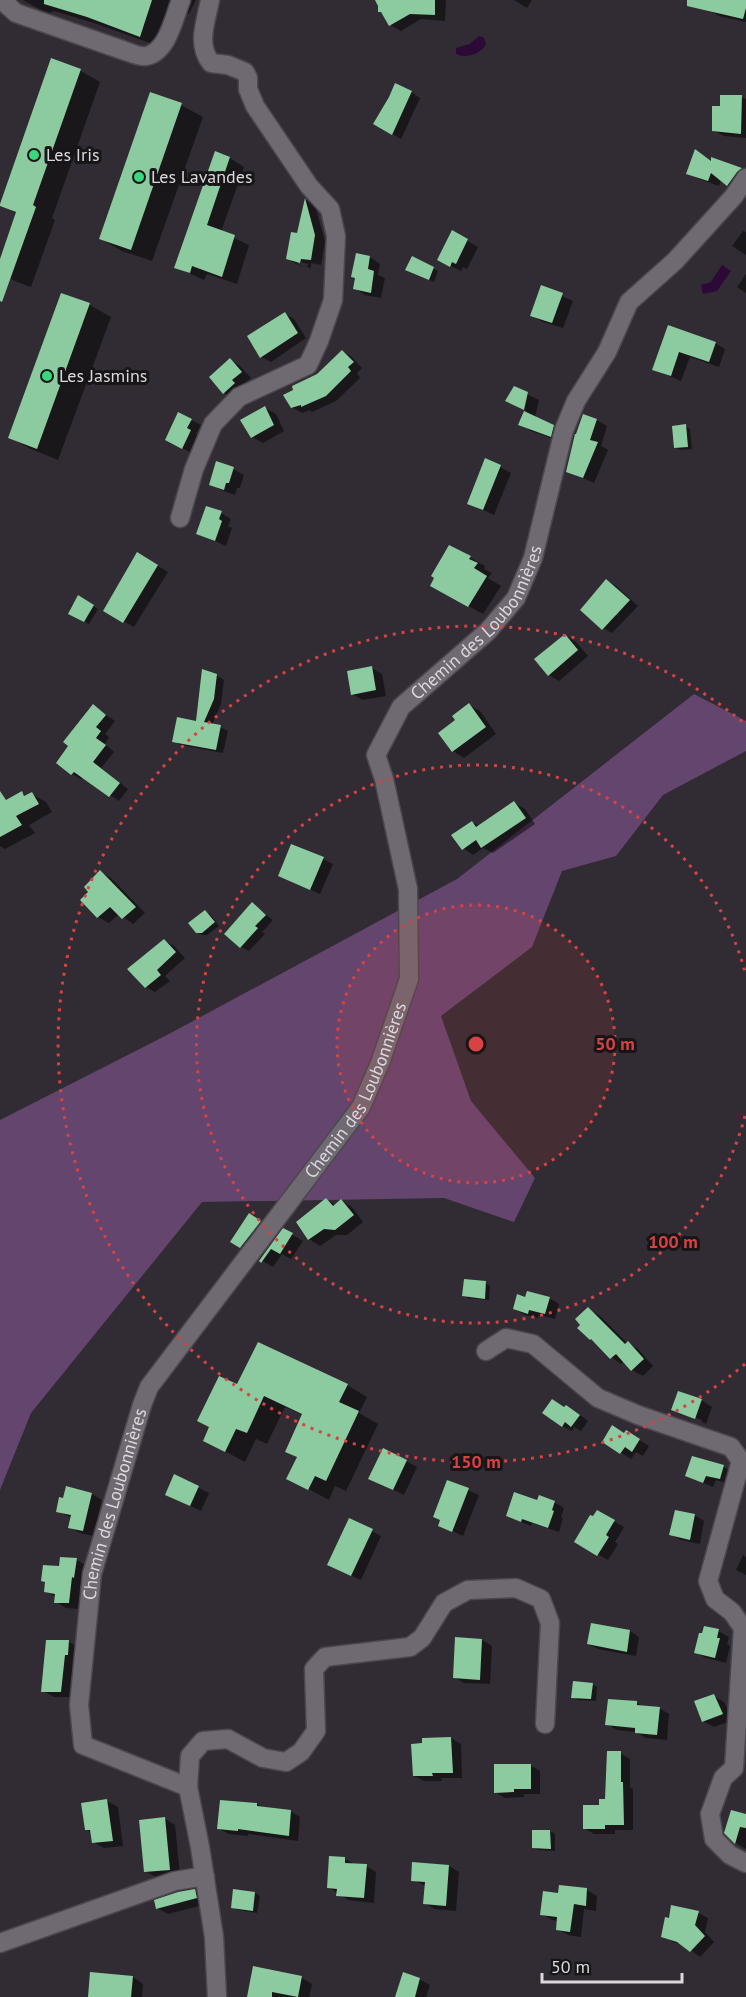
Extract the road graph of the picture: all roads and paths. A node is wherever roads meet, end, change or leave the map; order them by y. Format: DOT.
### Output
graph roads {
  1 [pos="5,0"];
  2 [pos="181,0"];
  3 [pos="210,0"];
  4 [pos="746,178"];
  5 [pos="180,518"];
  6 [pos="486,1350"];
  7 [pos="743,1691"];
  8 [pos="545,1724"];
  9 [pos="188,1787"];
  10 [pos="746,1863"];
  11 [pos="205,1876"];
  12 [pos="0,1943"];
  13 [pos="217,1997"];
  1 -- 2 [label="street"];
  3 -- 5 [label="street"];
  4 -- 9 [label="street, Chemin des Loubonnières"];
  6 -- 7 [label="street"];
  7 -- 10 [label="street"];
  8 -- 9 [label="street"];
  9 -- 11 [label="street"];
  11 -- 12 [label="street"];
  11 -- 13 [label="street"];
}
